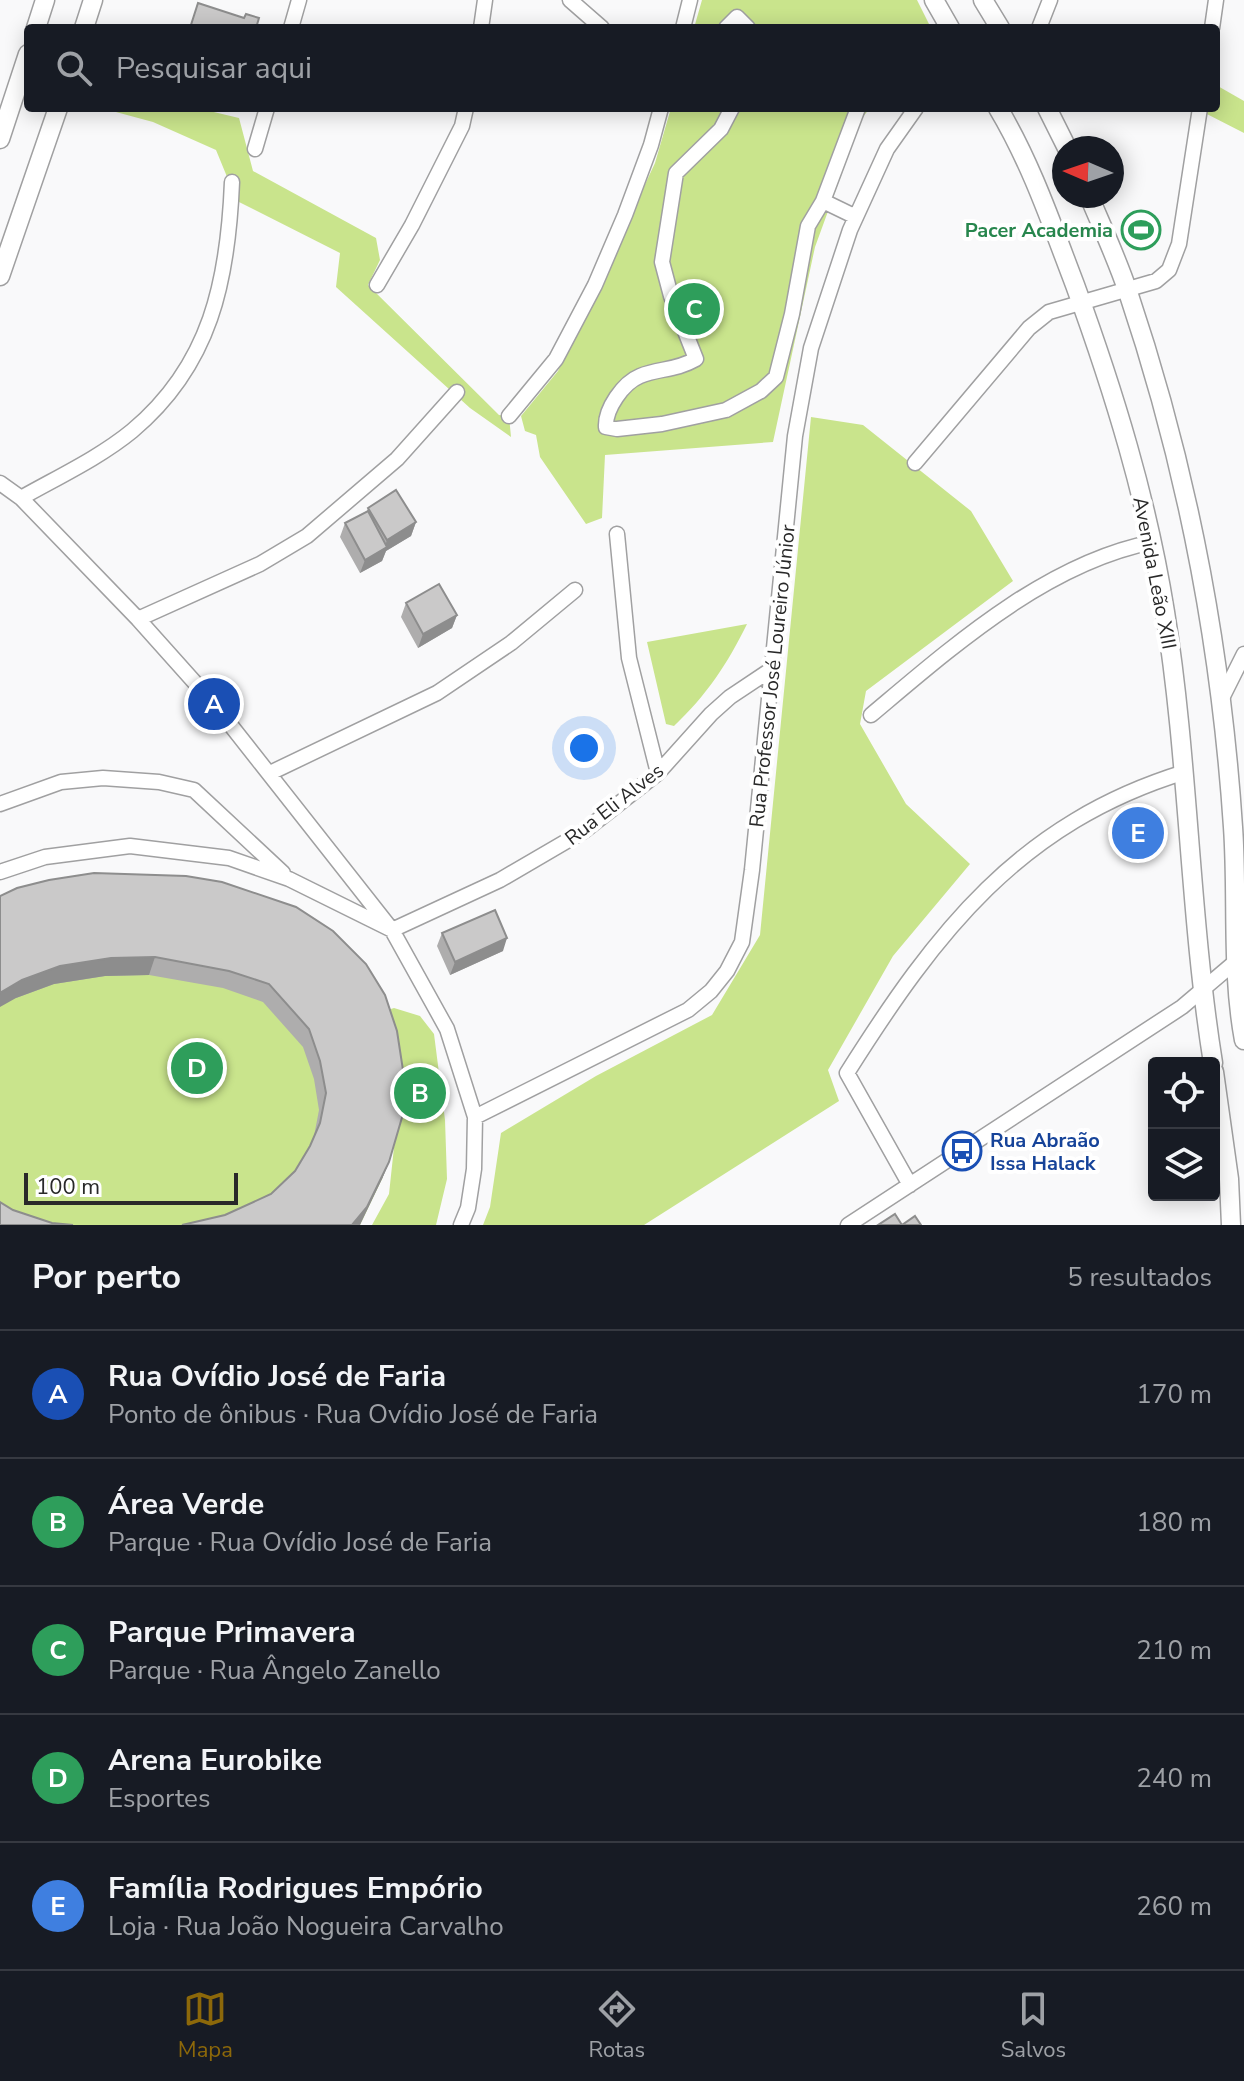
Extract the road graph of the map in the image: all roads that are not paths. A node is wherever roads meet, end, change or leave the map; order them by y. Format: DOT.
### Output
graph roads {
  1 [pos="45,0"];
  2 [pos="93,0"];
  3 [pos="299,0"];
  4 [pos="485,0"];
  5 [pos="570,0"];
  6 [pos="690,0"];
  7 [pos="934,0"];
  8 [pos="983,0"];
  9 [pos="1050,0"];
  10 [pos="1216,0"];
  11 [pos="37,24"];
  12 [pos="85,24"];
  13 [pos="292,24"];
  14 [pos="482,24"];
  15 [pos="597,24"];
  16 [pos="684,24"];
  17 [pos="948,24"];
  18 [pos="998,24"];
  19 [pos="1041,24"];
  20 [pos="1213,24"];
  21 [pos="24,66"];
  22 [pos="57,112"];
  23 [pos="266,112"];
  24 [pos="465,112"];
  25 [pos="660,112"];
  26 [pos="730,112"];
  27 [pos="856,112"];
  28 [pos="913,112"];
  29 [pos="1000,112"];
  30 [pos="1049,112"];
  31 [pos="1199,112"];
  32 [pos="1061,136"];
  33 [pos="0,137"];
  34 [pos="255,149"];
  35 [pos="232,182"];
  36 [pos="823,201"];
  37 [pos="1094,208"];
  38 [pos="856,217"];
  39 [pos="0,276"];
  40 [pos="377,285"];
  41 [pos="1128,290"];
  42 [pos="1081,302"];
  43 [pos="457,392"];
  44 [pos="509,416"];
  45 [pos="915,463"];
  46 [pos="0,483"];
  47 [pos="21,498"];
  48 [pos="617,534"];
  49 [pos="1153,542"];
  50 [pos="575,590"];
  51 [pos="138,619"];
  52 [pos="1244,654"];
  53 [pos="772,669"];
  54 [pos="1220,701"];
  55 [pos="871,715"];
  56 [pos="1185,772"];
  57 [pos="270,773"];
  58 [pos="658,773"];
  59 [pos="0,804"];
  60 [pos="0,872"];
  61 [pos="289,879"];
  62 [pos="392,930"];
  63 [pos="1240,958"];
  64 [pos="1201,989"];
  65 [pos="1244,1040"];
  66 [pos="1212,1057"];
  67 [pos="1220,1115"];
  68 [pos="475,1117"];
  69 [pos="910,1185"];
  70 [pos="1244,1221"];
  71 [pos="461,1225"];
  72 [pos="848,1225"];
  73 [pos="1231,1225"];
  74 [pos="1239,1225"];
  1 -- 11 [label="main road"];
  2 -- 12 [label="main road"];
  3 -- 13 [label="street"];
  4 -- 14 [label="street"];
  5 -- 15 [label="street"];
  6 -- 16 [label="street"];
  7 -- 17 [label="main road"];
  8 -- 18 [label="main road"];
  9 -- 19 [label="street"];
  10 -- 20 [label="street"];
  21 -- 33 [label="main road"];
  22 -- 39 [label="main road"];
  23 -- 34 [label="street"];
  24 -- 40 [label="street"];
  25 -- 44 [label="street"];
  26 -- 36 [label="street"];
  27 -- 36 [label="street"];
  28 -- 38 [label="street, Rua Professor José Loureiro Júnior"];
  29 -- 42 [label="main road, Avenida Leão XIII"];
  30 -- 32 [label="main road"];
  31 -- 41 [label="street"];
  35 -- 47 [label="street"];
  36 -- 38 [label="street"];
  37 -- 41 [label="main road"];
  38 -- 53 [label="street, Rua Professor José Loureiro Júnior"];
  41 -- 42 [label="street"];
  41 -- 54 [label="main road"];
  42 -- 45 [label="street"];
  42 -- 49 [label="main road, Avenida Leão XIII"];
  43 -- 51 [label="street"];
  46 -- 47 [label="street"];
  47 -- 51 [label="street"];
  48 -- 58 [label="street"];
  49 -- 55 [label="street"];
  49 -- 56 [label="main road, Avenida Leão XIII"];
  50 -- 57 [label="street"];
  51 -- 57 [label="street"];
  52 -- 54 [label="street"];
  53 -- 58 [label="street, Rua Eli Alves"];
  53 -- 68 [label="street, Rua Professor José Loureiro Júnior"];
  54 -- 63 [label="main road"];
  56 -- 64 [label="main road, Avenida Leão XIII"];
  56 -- 69 [label="street"];
  57 -- 62 [label="street"];
  58 -- 62 [label="street, Rua Eli Alves"];
  59 -- 61 [label="street"];
  60 -- 61 [label="street"];
  61 -- 62 [label="street"];
  62 -- 68 [label="street"];
  63 -- 64 [label="street"];
  63 -- 65 [label="main road"];
  64 -- 66 [label="main road, Avenida Leão XIII"];
  64 -- 69 [label="street"];
  67 -- 73 [label="main road"];
  68 -- 71 [label="street"];
  69 -- 72 [label="street"];
  70 -- 74 [label="main road"];
}
